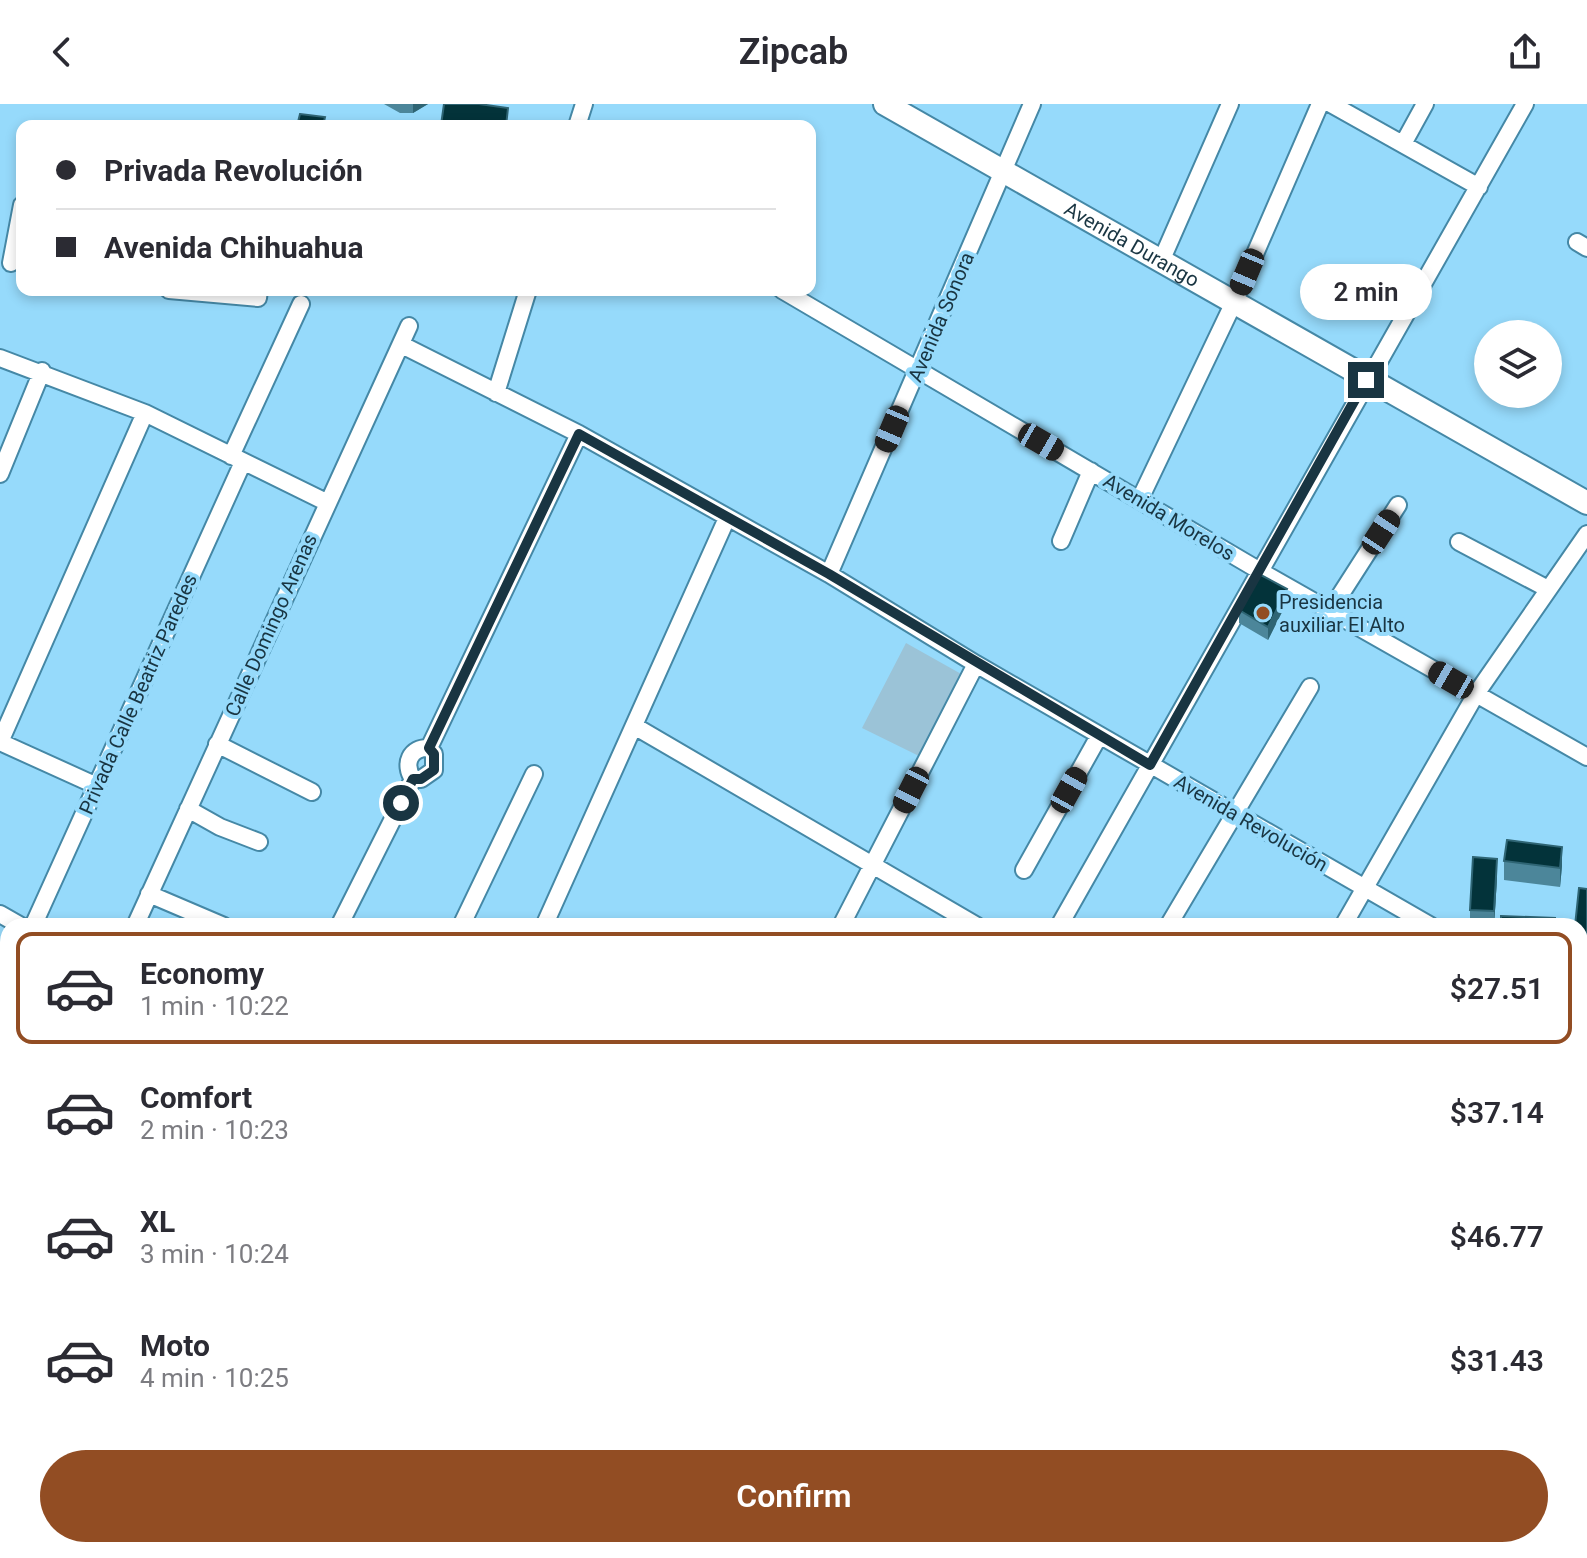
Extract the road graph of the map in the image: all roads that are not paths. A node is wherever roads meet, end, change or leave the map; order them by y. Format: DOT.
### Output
graph roads {
  1 [pos="885,104"];
  2 [pos="1032,104"];
  3 [pos="1230,104"];
  4 [pos="1320,104"];
  5 [pos="1331,104"];
  6 [pos="1425,104"];
  7 [pos="1525,104"];
  8 [pos="1403,144"];
  9 [pos="1004,171"];
  10 [pos="1479,187"];
  11 [pos="16,237"];
  12 [pos="1162,259"];
  13 [pos="11,263"];
  14 [pos="526,296"];
  15 [pos="792,296"];
  16 [pos="1235,300"];
  17 [pos="301,304"];
  18 [pos="409,326"];
  19 [pos="402,345"];
  20 [pos="0,358"];
  21 [pos="42,371"];
  22 [pos="918,371"];
  23 [pos="1366,380"];
  24 [pos="496,393"];
  25 [pos="145,413"];
  26 [pos="579,434"];
  27 [pos="237,459"];
  28 [pos="2,463"];
  29 [pos="1091,471"];
  30 [pos="1140,499"];
  31 [pos="326,502"];
  32 [pos="1587,503"];
  33 [pos="1398,505"];
  34 [pos="727,518"];
  35 [pos="1587,534"];
  36 [pos="1061,541"];
  37 [pos="1459,542"];
  38 [pos="1260,571"];
  39 [pos="829,574"];
  40 [pos="1548,589"];
  41 [pos="1330,611"];
  42 [pos="976,664"];
  43 [pos="1310,687"];
  44 [pos="1476,694"];
  45 [pos="636,727"];
  46 [pos="1099,736"];
  47 [pos="0,742"];
  48 [pos="217,744"];
  49 [pos="1587,757"];
  50 [pos="1150,765"];
  51 [pos="534,774"];
  52 [pos="97,786"];
  53 [pos="312,792"];
  54 [pos="188,809"];
  55 [pos="1236,814"];
  56 [pos="259,842"];
  57 [pos="872,866"];
  58 [pos="1024,870"];
  59 [pos="1366,888"];
  60 [pos="149,894"];
  61 [pos="37,918"];
  62 [pos="138,918"];
  63 [pos="205,918"];
  64 [pos="343,918"];
  65 [pos="465,918"];
  66 [pos="548,918"];
  67 [pos="845,918"];
  68 [pos="963,918"];
  69 [pos="1064,918"];
  70 [pos="1173,918"];
  71 [pos="1348,918"];
  72 [pos="1417,918"];
  1 -- 9 [label="street, Avenida Durango"];
  2 -- 9 [label="street, Avenida Sonora"];
  3 -- 12 [label="street"];
  4 -- 16 [label="street"];
  5 -- 8 [label="street"];
  6 -- 8 [label="street"];
  7 -- 10 [label="street"];
  8 -- 10 [label="street"];
  9 -- 12 [label="street, Avenida Durango"];
  9 -- 22 [label="street, Avenida Sonora"];
  10 -- 23 [label="street"];
  11 -- 13 [label="street"];
  12 -- 16 [label="street, Avenida Durango"];
  14 -- 24 [label="street"];
  15 -- 22 [label="street, Avenida Morelos"];
  16 -- 23 [label="street, Avenida Durango"];
  16 -- 30 [label="street"];
  17 -- 27 [label="street, Privada Calle Beatriz Paredes"];
  18 -- 19 [label="street, Calle Domingo Arenas"];
  19 -- 24 [label="street, Avenida Revolución"];
  19 -- 31 [label="street, Calle Domingo Arenas"];
  20 -- 21 [label="street"];
  21 -- 25 [label="street"];
  21 -- 28 [label="street"];
  22 -- 29 [label="street, Avenida Morelos"];
  22 -- 39 [label="street, Avenida Sonora"];
  23 -- 32 [label="street, Avenida Durango"];
  23 -- 38 [label="street"];
  24 -- 26 [label="street, Avenida Revolución"];
  25 -- 27 [label="street"];
  25 -- 47 [label="street"];
  26 -- 34 [label="street, Avenida Revolución"];
  26 -- 64 [label="street"];
  27 -- 31 [label="street"];
  27 -- 52 [label="street, Privada Calle Beatriz Paredes"];
  29 -- 30 [label="street, Avenida Morelos"];
  29 -- 36 [label="street"];
  30 -- 38 [label="street, Avenida Morelos"];
  31 -- 48 [label="street, Calle Domingo Arenas"];
  33 -- 41 [label="street"];
  34 -- 39 [label="street, Avenida Revolución"];
  34 -- 45 [label="street"];
  35 -- 40 [label="street"];
  37 -- 40 [label="street"];
  38 -- 41 [label="street, Avenida Morelos"];
  38 -- 50 [label="street"];
  39 -- 42 [label="street, Avenida Revolución"];
  40 -- 44 [label="street"];
  41 -- 44 [label="street, Avenida Morelos"];
  42 -- 46 [label="street, Avenida Revolución"];
  42 -- 57 [label="street"];
  43 -- 55 [label="street"];
  44 -- 49 [label="street, Avenida Morelos"];
  44 -- 59 [label="street"];
  45 -- 57 [label="street"];
  45 -- 66 [label="street"];
  46 -- 50 [label="street, Avenida Revolución"];
  46 -- 58 [label="street"];
  47 -- 52 [label="street"];
  48 -- 53 [label="street"];
  48 -- 54 [label="street, Calle Domingo Arenas"];
  50 -- 55 [label="street, Avenida Revolución"];
  50 -- 69 [label="street"];
  51 -- 65 [label="street"];
  52 -- 61 [label="street, Privada Calle Beatriz Paredes"];
  54 -- 56 [label="street"];
  54 -- 60 [label="street, Calle Domingo Arenas"];
  55 -- 59 [label="street, Avenida Revolución"];
  55 -- 70 [label="street"];
  57 -- 67 [label="street"];
  57 -- 68 [label="street"];
  59 -- 71 [label="street"];
  59 -- 72 [label="street, Avenida Revolución"];
  60 -- 62 [label="street, Calle Domingo Arenas"];
  60 -- 63 [label="street"];
}
